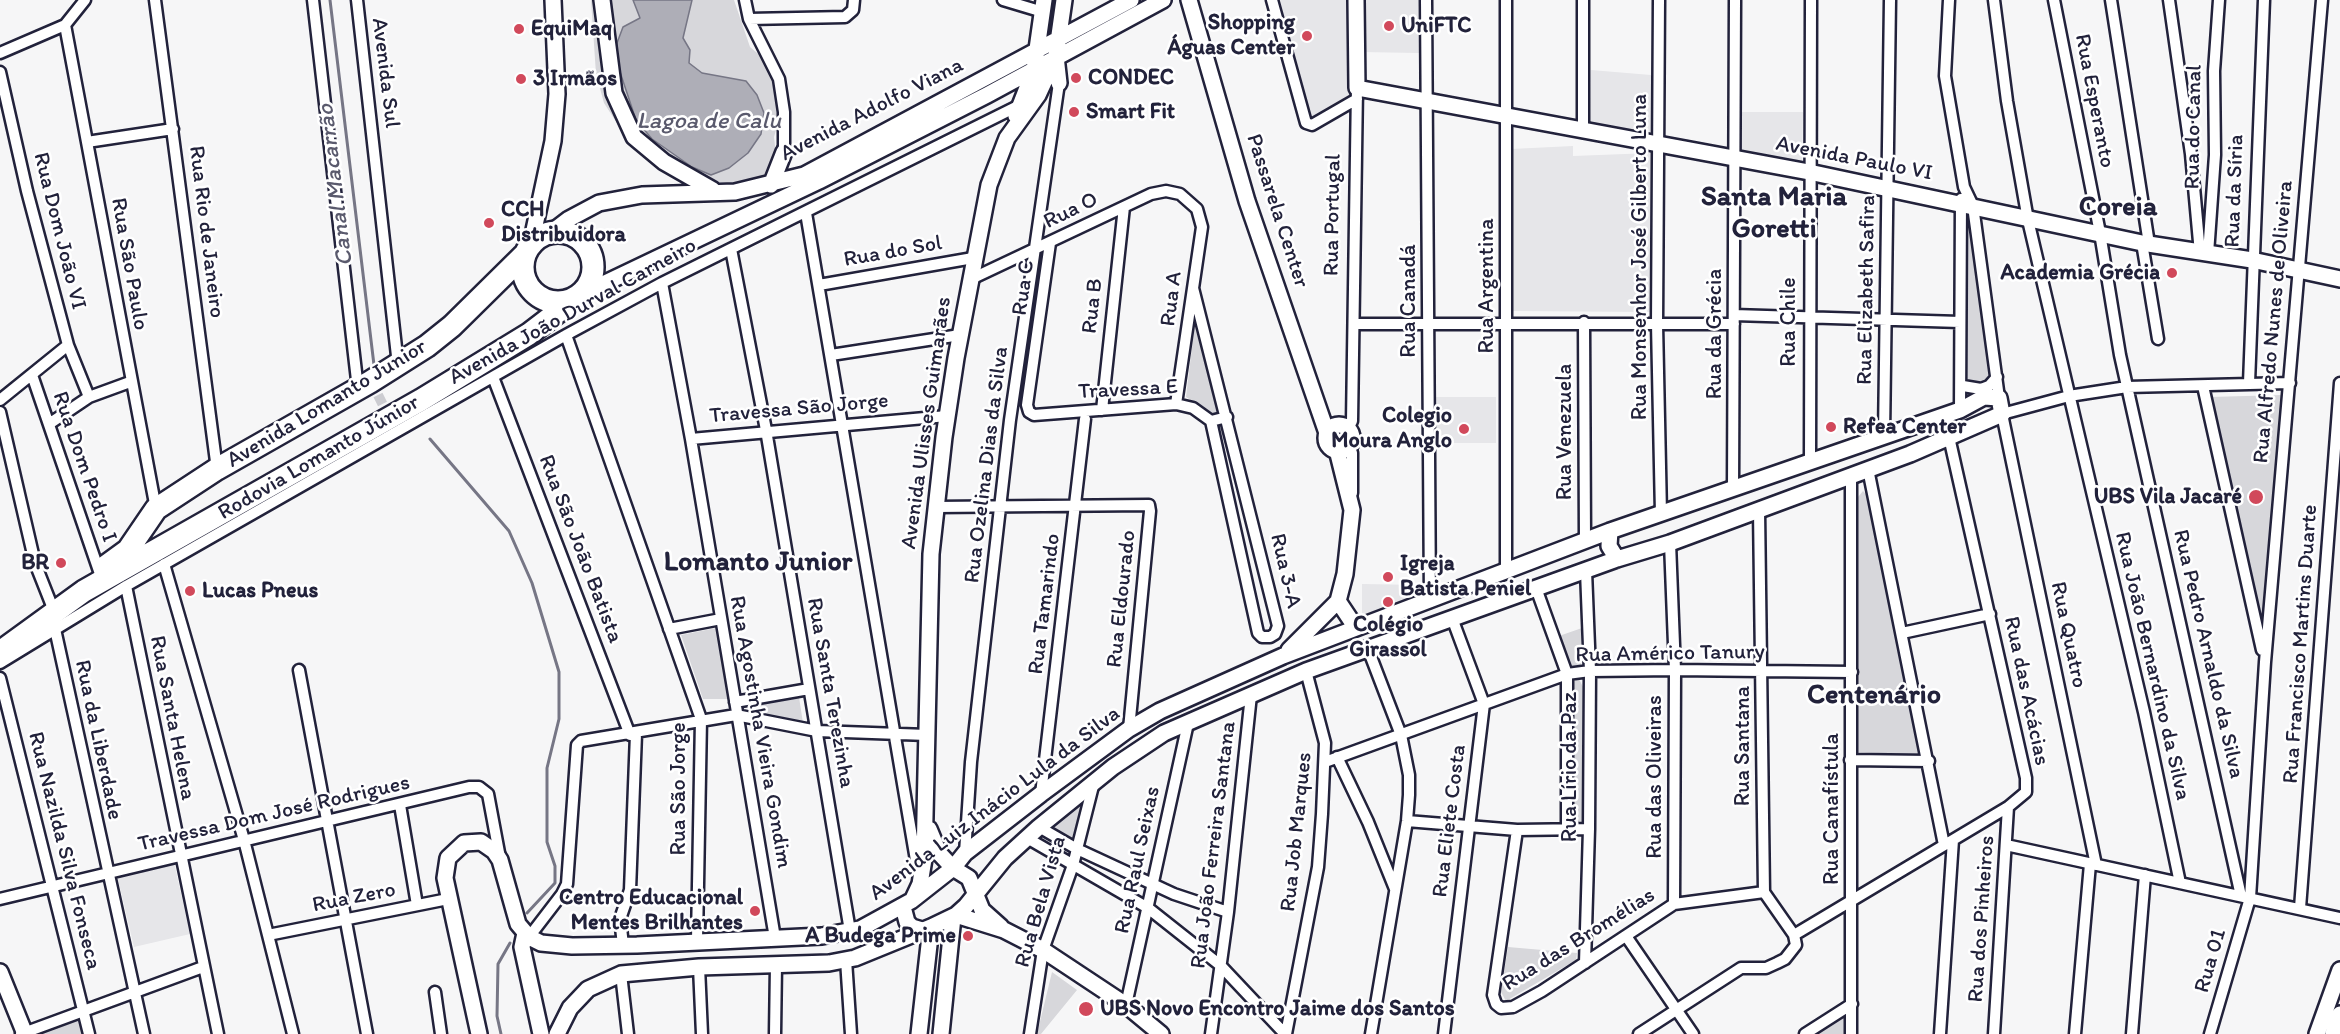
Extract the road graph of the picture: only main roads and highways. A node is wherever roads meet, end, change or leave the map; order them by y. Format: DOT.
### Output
graph roads {
  1 [pos="528,249"];
  2 [pos="580,295"];
  3 [pos="0,646"];
  4 [pos="0,652"];
  1 -- 2 [label="highway"];
  1 -- 2 [label="highway"];
  1 -- 3 [label="highway, Avenida Lomanto Junior"];
  2 -- 4 [label="highway, Rodovia Lomanto Júnior"];
}
